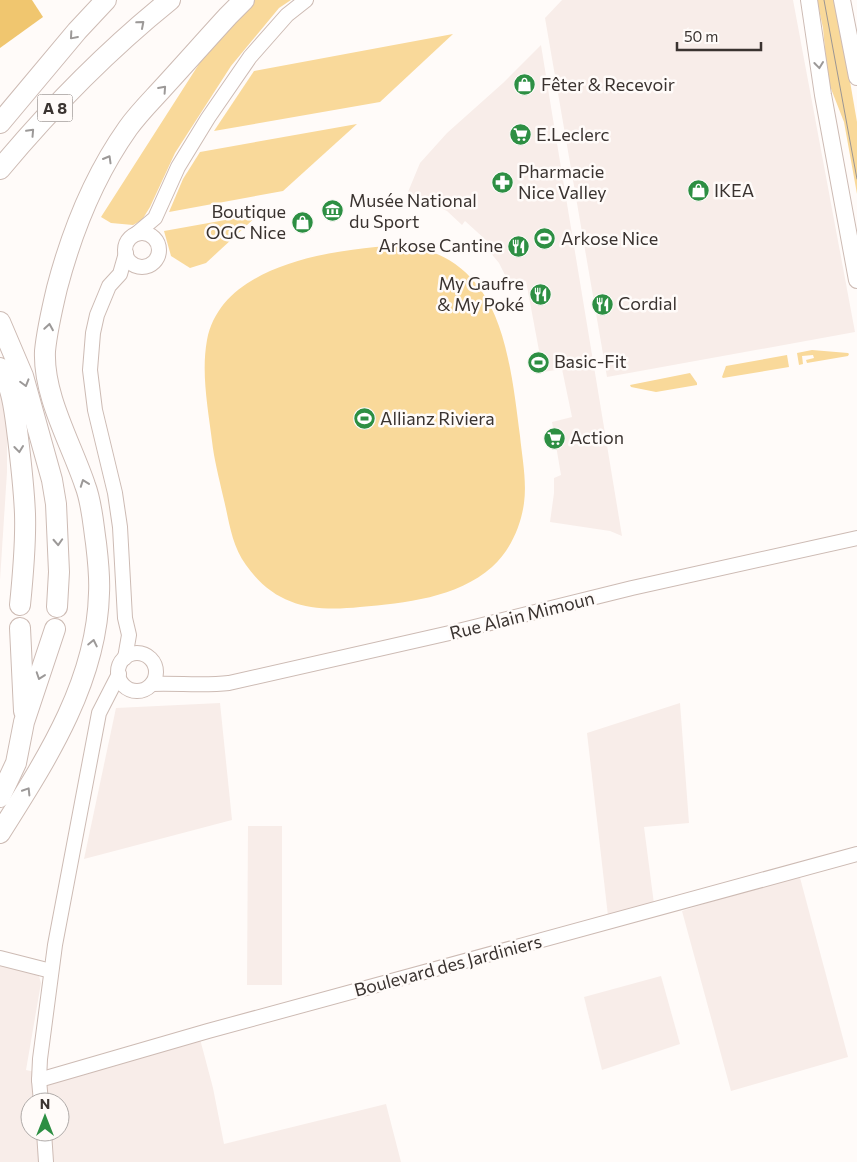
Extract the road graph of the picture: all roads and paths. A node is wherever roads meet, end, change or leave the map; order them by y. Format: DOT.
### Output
graph roads {
  1 [pos="106,0"];
  2 [pos="170,0"];
  3 [pos="244,0"];
  4 [pos="306,0"];
  5 [pos="809,0"];
  6 [pos="842,0"];
  7 [pos="857,77"];
  8 [pos="0,123"];
  9 [pos="0,169"];
  10 [pos="155,218"];
  11 [pos="136,234"];
  12 [pos="159,248"];
  13 [pos="126,253"];
  14 [pos="143,267"];
  15 [pos="120,274"];
  16 [pos="857,280"];
  17 [pos="0,322"];
  18 [pos="0,368"];
  19 [pos="857,538"];
  20 [pos="20,605"];
  21 [pos="57,607"];
  22 [pos="20,628"];
  23 [pos="56,629"];
  24 [pos="129,635"];
  25 [pos="145,654"];
  26 [pos="125,658"];
  27 [pos="156,667"];
  28 [pos="119,674"];
  29 [pos="186,683"];
  30 [pos="152,684"];
  31 [pos="130,689"];
  32 [pos="104,703"];
  33 [pos="24,722"];
  34 [pos="0,797"];
  35 [pos="0,833"];
  36 [pos="857,854"];
  37 [pos="0,958"];
  38 [pos="51,971"];
  39 [pos="39,1080"];
  40 [pos="40,1092"];
  41 [pos="45,1142"];
  42 [pos="46,1162"];
  1 -- 8 [label="highway, A 8, one-way"];
  9 -- 2 [label="highway, A 8, one-way"];
  35 -- 3 [label="highway, one-way"];
  4 -- 10 [label="street"];
  5 -- 16 [label="main road, one-way"];
  6 -- 7 [label="main road"];
  10 -- 11 [label="street"];
  10 -- 12 [label="street"];
  11 -- 12 [label="street"];
  11 -- 13 [label="street"];
  12 -- 14 [label="street"];
  13 -- 14 [label="street"];
  13 -- 15 [label="street"];
  14 -- 15 [label="street"];
  15 -- 24 [label="street"];
  17 -- 21 [label="highway, one-way"];
  18 -- 20 [label="highway, one-way"];
  19 -- 29 [label="street, Rue Alain Mimoun"];
  22 -- 33 [label="highway"];
  23 -- 33 [label="highway, one-way"];
  24 -- 25 [label="street"];
  24 -- 26 [label="street"];
  25 -- 26 [label="street"];
  25 -- 27 [label="street"];
  26 -- 28 [label="street"];
  27 -- 29 [label="street, Rue Alain Mimoun"];
  27 -- 30 [label="street"];
  28 -- 31 [label="street"];
  28 -- 32 [label="street"];
  29 -- 30 [label="street, Rue Alain Mimoun"];
  30 -- 31 [label="street"];
  31 -- 32 [label="street"];
  32 -- 38 [label="street"];
  33 -- 34 [label="highway"];
  36 -- 39 [label="street, Boulevard des Jardiniers"];
  37 -- 38 [label="street"];
  38 -- 39 [label="street"];
  39 -- 40 [label="street"];
  41 -- 42 [label="street"];
}
